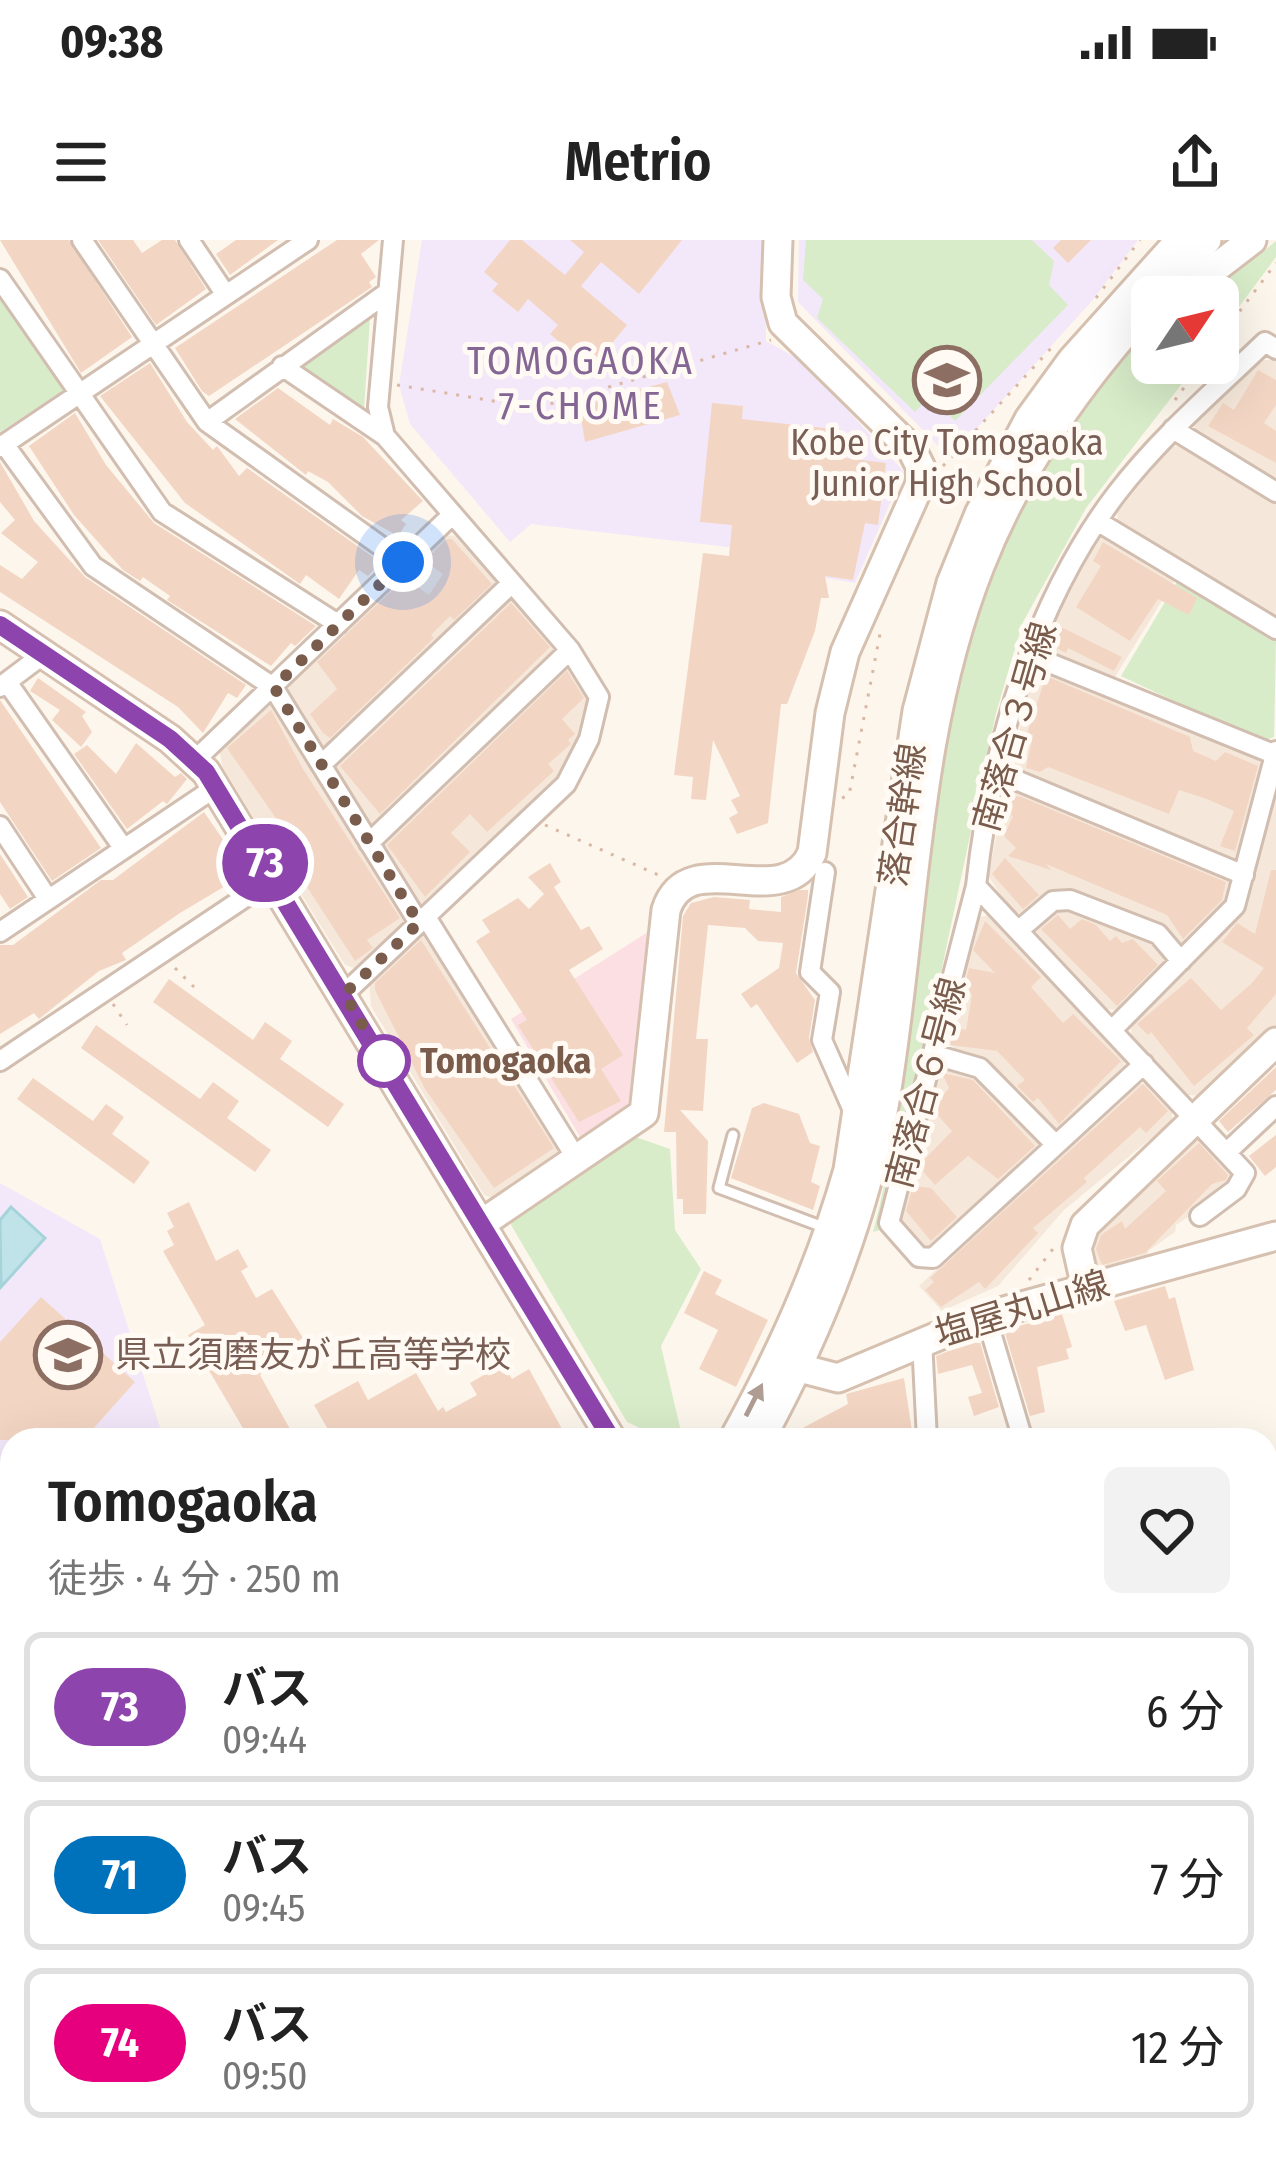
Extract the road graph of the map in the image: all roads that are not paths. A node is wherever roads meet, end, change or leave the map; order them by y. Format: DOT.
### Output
graph roads {
  1 [pos="82,240"];
  2 [pos="189,240"];
  3 [pos="392,240"];
  4 [pos="778,240"];
  5 [pos="1155,240"];
  6 [pos="1180,240"];
  7 [pos="1208,240"];
  8 [pos="1252,240"];
  9 [pos="302,242"];
  10 [pos="1175,276"];
  11 [pos="1205,276"];
  12 [pos="0,279"];
  13 [pos="388,292"];
  14 [pos="226,295"];
  15 [pos="1123,313"];
  16 [pos="1272,340"];
  17 [pos="153,345"];
  18 [pos="282,366"];
  19 [pos="77,395"];
  20 [pos="207,422"];
  21 [pos="1173,429"];
  22 [pos="385,436"];
  23 [pos="2,445"];
  24 [pos="1276,492"];
  25 [pos="452,515"];
  26 [pos="1097,521"];
  27 [pos="403,562"];
  28 [pos="512,583"];
  29 [pos="338,624"];
  30 [pos="0,625"];
  31 [pos="1276,629"];
  32 [pos="570,650"];
  33 [pos="44,654"];
  34 [pos="1030,655"];
  35 [pos="4,684"];
  36 [pos="274,687"];
  37 [pos="1276,754"];
  38 [pos="194,761"];
  39 [pos="322,764"];
  40 [pos="999,773"];
  41 [pos="216,787"];
  42 [pos="0,826"];
  43 [pos="370,843"];
  44 [pos="124,849"];
  45 [pos="825,872"];
  46 [pos="1244,875"];
  47 [pos="274,878"];
  48 [pos="976,886"];
  49 [pos="48,899"];
  50 [pos="423,920"];
  51 [pos="1018,931"];
  52 [pos="0,932"];
  53 [pos="1181,961"];
  54 [pos="344,994"];
  55 [pos="1112,1030"];
  56 [pos="1276,1042"];
  57 [pos="935,1054"];
  58 [pos="0,1060"];
  59 [pos="1144,1064"];
  60 [pos="1276,1106"];
  61 [pos="1194,1118"];
  62 [pos="860,1120"];
  63 [pos="733,1136"];
  64 [pos="1054,1143"];
  65 [pos="1227,1152"];
  66 [pos="578,1161"];
  67 [pos="1200,1216"];
  68 [pos="481,1223"];
  69 [pos="831,1229"];
  70 [pos="1276,1237"];
  71 [pos="1086,1288"];
  72 [pos="986,1316"];
  73 [pos="922,1340"];
  74 [pos="785,1364"];
  75 [pos="614,1428"];
  76 [pos="731,1428"];
  77 [pos="764,1428"];
  78 [pos="926,1428"];
  79 [pos="1019,1428"];
  1 -- 17 [label="street"];
  2 -- 14 [label="street"];
  3 -- 13 [label="street"];
  4 -- 66 [label="street"];
  5 -- 15 [label="street"];
  6 -- 15 [label="street, 落合幹線"];
  7 -- 10 [label="street, 落合幹線"];
  8 -- 11 [label="street"];
  9 -- 14 [label="street"];
  12 -- 19 [label="street"];
  13 -- 18 [label="street"];
  13 -- 22 [label="street"];
  14 -- 17 [label="street"];
  15 -- 62 [label="street, 落合幹線"];
  15 -- 74 [label="street, 落合幹線"];
  16 -- 21 [label="street, 南落合３号線"];
  17 -- 19 [label="street"];
  17 -- 20 [label="street"];
  18 -- 20 [label="street"];
  18 -- 22 [label="street"];
  19 -- 23 [label="street"];
  19 -- 29 [label="street"];
  20 -- 27 [label="street"];
  21 -- 24 [label="street"];
  21 -- 26 [label="street, 南落合３号線"];
  22 -- 25 [label="street"];
  23 -- 36 [label="street"];
  25 -- 27 [label="street"];
  25 -- 28 [label="street"];
  26 -- 31 [label="street"];
  26 -- 34 [label="street, 南落合３号線"];
  27 -- 29 [label="street"];
  28 -- 32 [label="street"];
  28 -- 39 [label="street"];
  29 -- 36 [label="street"];
  30 -- 33 [label="street"];
  32 -- 43 [label="street"];
  32 -- 50 [label="street"];
  33 -- 35 [label="street"];
  33 -- 38 [label="street"];
  34 -- 37 [label="street"];
  34 -- 40 [label="street, 南落合３号線"];
  35 -- 44 [label="street"];
  36 -- 38 [label="street"];
  36 -- 39 [label="street"];
  37 -- 46 [label="street"];
  38 -- 41 [label="street"];
  39 -- 43 [label="street"];
  40 -- 46 [label="street"];
  40 -- 48 [label="street, 南落合３号線"];
  41 -- 44 [label="street"];
  41 -- 47 [label="street"];
  42 -- 49 [label="street"];
  43 -- 50 [label="street"];
  44 -- 49 [label="street"];
  45 -- 62 [label="street"];
  46 -- 53 [label="street"];
  47 -- 54 [label="street"];
  47 -- 58 [label="street"];
  48 -- 51 [label="street"];
  48 -- 57 [label="street, 南落合６号線"];
  49 -- 52 [label="street"];
  50 -- 54 [label="street"];
  50 -- 66 [label="street"];
  51 -- 53 [label="street"];
  51 -- 55 [label="street"];
  53 -- 55 [label="street"];
  54 -- 68 [label="street"];
  55 -- 59 [label="street"];
  56 -- 61 [label="street"];
  57 -- 64 [label="street"];
  57 -- 64 [label="street, 南落合６号線"];
  59 -- 61 [label="street"];
  59 -- 64 [label="street, 南落合６号線"];
  60 -- 65 [label="street"];
  61 -- 65 [label="street"];
  61 -- 71 [label="street"];
  62 -- 69 [label="street, 落合幹線"];
  63 -- 69 [label="lane"];
  65 -- 67 [label="street"];
  66 -- 68 [label="street"];
  68 -- 75 [label="street"];
  69 -- 74 [label="street, 落合幹線"];
  70 -- 71 [label="street, 塩屋丸山線"];
  71 -- 72 [label="street, 塩屋丸山線"];
  72 -- 73 [label="street, 塩屋丸山線"];
  72 -- 79 [label="street"];
  73 -- 74 [label="street, 塩屋丸山線"];
  73 -- 78 [label="street"];
  76 -- 74 [label="street, 落合幹線, one-way"];
  74 -- 77 [label="street, 落合幹線"];
}
